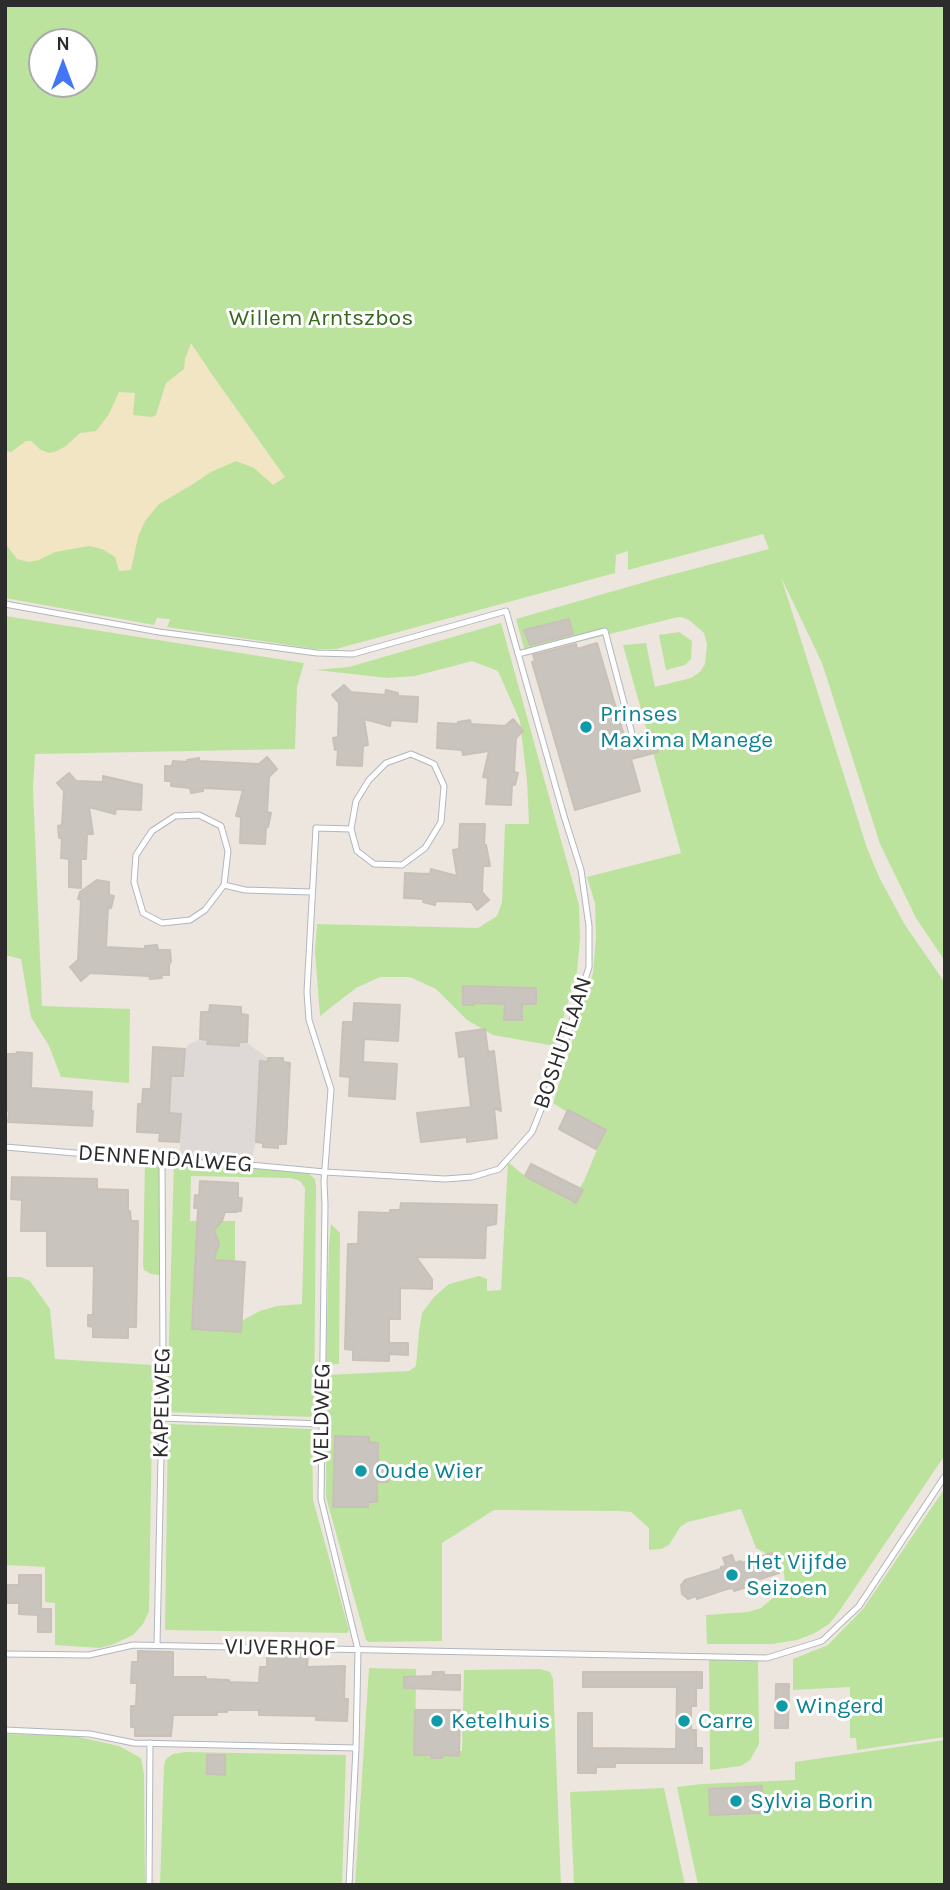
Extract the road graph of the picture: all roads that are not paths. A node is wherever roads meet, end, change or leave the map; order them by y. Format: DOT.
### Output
graph roads {
  1 [pos="5,604"];
  2 [pos="518,654"];
  3 [pos="635,745"];
  4 [pos="351,829"];
  5 [pos="224,885"];
  6 [pos="312,892"];
  7 [pos="5,1147"];
  8 [pos="162,1161"];
  9 [pos="325,1172"];
  10 [pos="162,1418"];
  11 [pos="321,1424"];
  12 [pos="945,1476"];
  13 [pos="157,1645"];
  14 [pos="358,1650"];
  15 [pos="5,1654"];
  16 [pos="5,1730"];
  17 [pos="150,1743"];
  18 [pos="356,1748"];
  19 [pos="149,1885"];
  20 [pos="349,1885"];
  1 -- 2 [label="lane, BOSHUTLAAN"];
  2 -- 3 [label="lane"];
  2 -- 9 [label="lane, BOSHUTLAAN"];
  4 -- 4 [label="lane"];
  4 -- 6 [label="lane, VELDWEG"];
  5 -- 5 [label="lane"];
  5 -- 6 [label="lane"];
  6 -- 9 [label="lane, VELDWEG"];
  7 -- 8 [label="lane, DENNENDALWEG"];
  8 -- 9 [label="lane, DENNENDALWEG"];
  8 -- 10 [label="lane, KAPELWEG"];
  9 -- 11 [label="lane, VELDWEG"];
  10 -- 11 [label="lane"];
  10 -- 13 [label="lane, KAPELWEG"];
  11 -- 14 [label="lane, VELDWEG"];
  12 -- 14 [label="lane"];
  13 -- 14 [label="lane, VIJVERHOF"];
  13 -- 15 [label="lane, VIJVERHOF"];
  14 -- 18 [label="lane, VIJVERHOF"];
  16 -- 17 [label="lane"];
  17 -- 18 [label="lane"];
  17 -- 19 [label="lane"];
  18 -- 20 [label="lane, VIJVERHOF"];
}
